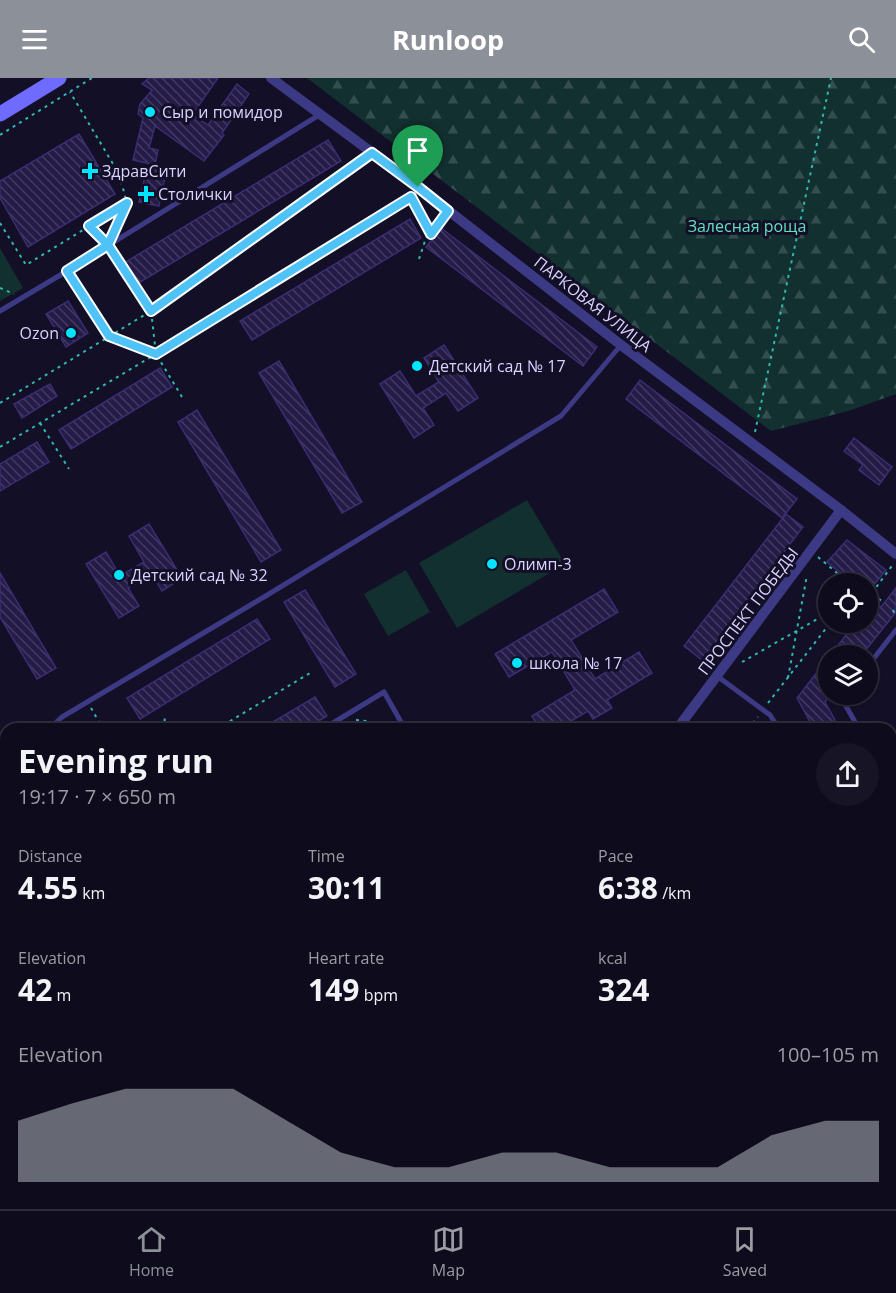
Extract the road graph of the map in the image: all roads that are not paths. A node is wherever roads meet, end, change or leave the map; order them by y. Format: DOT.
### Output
graph roads {
  1 [pos="59,78"];
  2 [pos="271,78"];
  3 [pos="0,114"];
  4 [pos="320,115"];
  5 [pos="372,153"];
  6 [pos="0,311"];
  7 [pos="151,311"];
  8 [pos="621,345"];
  9 [pos="841,510"];
  10 [pos="896,554"];
  11 [pos="896,630"];
  12 [pos="878,653"];
  13 [pos="717,676"];
  14 [pos="845,705"];
  15 [pos="56,723"];
  16 [pos="333,723"];
  17 [pos="402,723"];
  18 [pos="682,723"];
  19 [pos="775,723"];
  20 [pos="856,723"];
  1 -- 3 [label="main road"];
  2 -- 4 [label="street, ПАРКОВАЯ УЛИЦА"];
  4 -- 5 [label="street, ПАРКОВАЯ УЛИЦА"];
  4 -- 6 [label="lane"];
  5 -- 7 [label="lane"];
  5 -- 8 [label="street, ПАРКОВАЯ УЛИЦА"];
  8 -- 9 [label="street, ПАРКОВАЯ УЛИЦА"];
  8 -- 15 [label="lane"];
  9 -- 10 [label="street, ПАРКОВАЯ УЛИЦА"];
  9 -- 13 [label="street, ПРОСПЕКТ ПОБЕДЫ"];
  11 -- 12 [label="lane"];
  13 -- 18 [label="street, ПРОСПЕКТ ПОБЕДЫ"];
  13 -- 19 [label="lane"];
  14 -- 20 [label="lane"];
  16 -- 17 [label="lane"];
}
